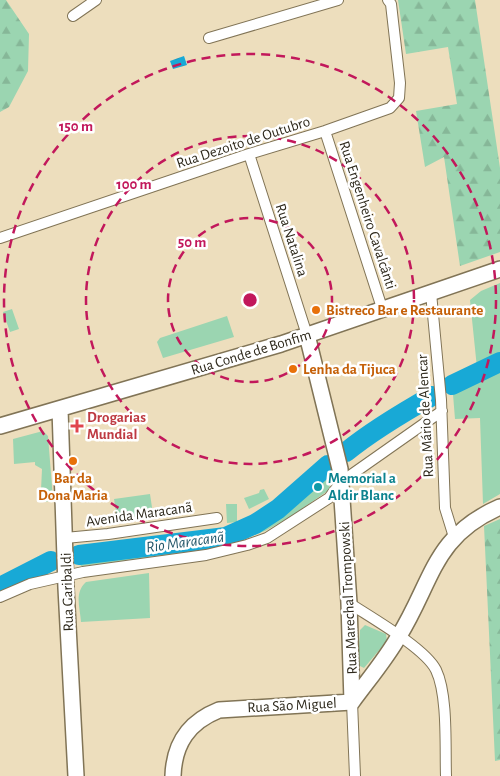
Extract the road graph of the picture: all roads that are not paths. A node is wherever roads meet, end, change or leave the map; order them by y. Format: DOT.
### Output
graph roads {
  1 [pos="96,0"];
  2 [pos="338,0"];
  3 [pos="388,0"];
  4 [pos="74,16"];
  5 [pos="209,38"];
  6 [pos="325,131"];
  7 [pos="249,154"];
  8 [pos="0,238"];
  9 [pos="500,268"];
  10 [pos="431,293"];
  11 [pos="382,308"];
  12 [pos="307,335"];
  13 [pos="442,405"];
  14 [pos="60,409"];
  15 [pos="0,426"];
  16 [pos="341,475"];
  17 [pos="500,507"];
  18 [pos="217,518"];
  19 [pos="454,537"];
  20 [pos="66,557"];
  21 [pos="0,597"];
  22 [pos="349,603"];
  23 [pos="400,636"];
  24 [pos="352,702"];
  25 [pos="76,776"];
  26 [pos="173,776"];
  27 [pos="355,776"];
  28 [pos="446,776"];
  1 -- 4 [label="street"];
  2 -- 5 [label="street"];
  3 -- 6 [label="street, Rua Dezoito de Outubro"];
  6 -- 7 [label="street, Rua Dezoito de Outubro"];
  6 -- 11 [label="street, Rua Engenheiro Cavalcânti"];
  7 -- 8 [label="street, Rua Dezoito de Outubro"];
  7 -- 12 [label="street, Rua Natalina"];
  9 -- 10 [label="street, Rua Conde de Bonfim"];
  10 -- 11 [label="street, Rua Conde de Bonfim"];
  10 -- 13 [label="street, Rua Mário de Alencar"];
  11 -- 12 [label="street, Rua Conde de Bonfim"];
  12 -- 14 [label="street, Rua Conde de Bonfim"];
  12 -- 16 [label="street, Rua Marechal Trompowski"];
  13 -- 16 [label="street, Avenida Maracanã"];
  13 -- 19 [label="street, Rua Mário de Alencar"];
  14 -- 15 [label="street, Rua Conde de Bonfim"];
  14 -- 20 [label="street, Rua Garibaldi"];
  16 -- 20 [label="street, Avenida Maracanã"];
  16 -- 22 [label="street, Rua Marechal Trompowski"];
  17 -- 19 [label="street, Rua São Miguel"];
  18 -- 20 [label="street, Avenida Maracanã"];
  19 -- 23 [label="street, Rua São Miguel"];
  20 -- 21 [label="street, Avenida Maracanã"];
  20 -- 25 [label="street, Rua Garibaldi"];
  22 -- 23 [label="street"];
  22 -- 24 [label="street, Rua Marechal Trompowski"];
  23 -- 24 [label="street, Rua São Miguel"];
  23 -- 28 [label="street"];
  24 -- 26 [label="street, Rua São Miguel"];
  24 -- 27 [label="street, Rua Marechal Trompowski"];
}
